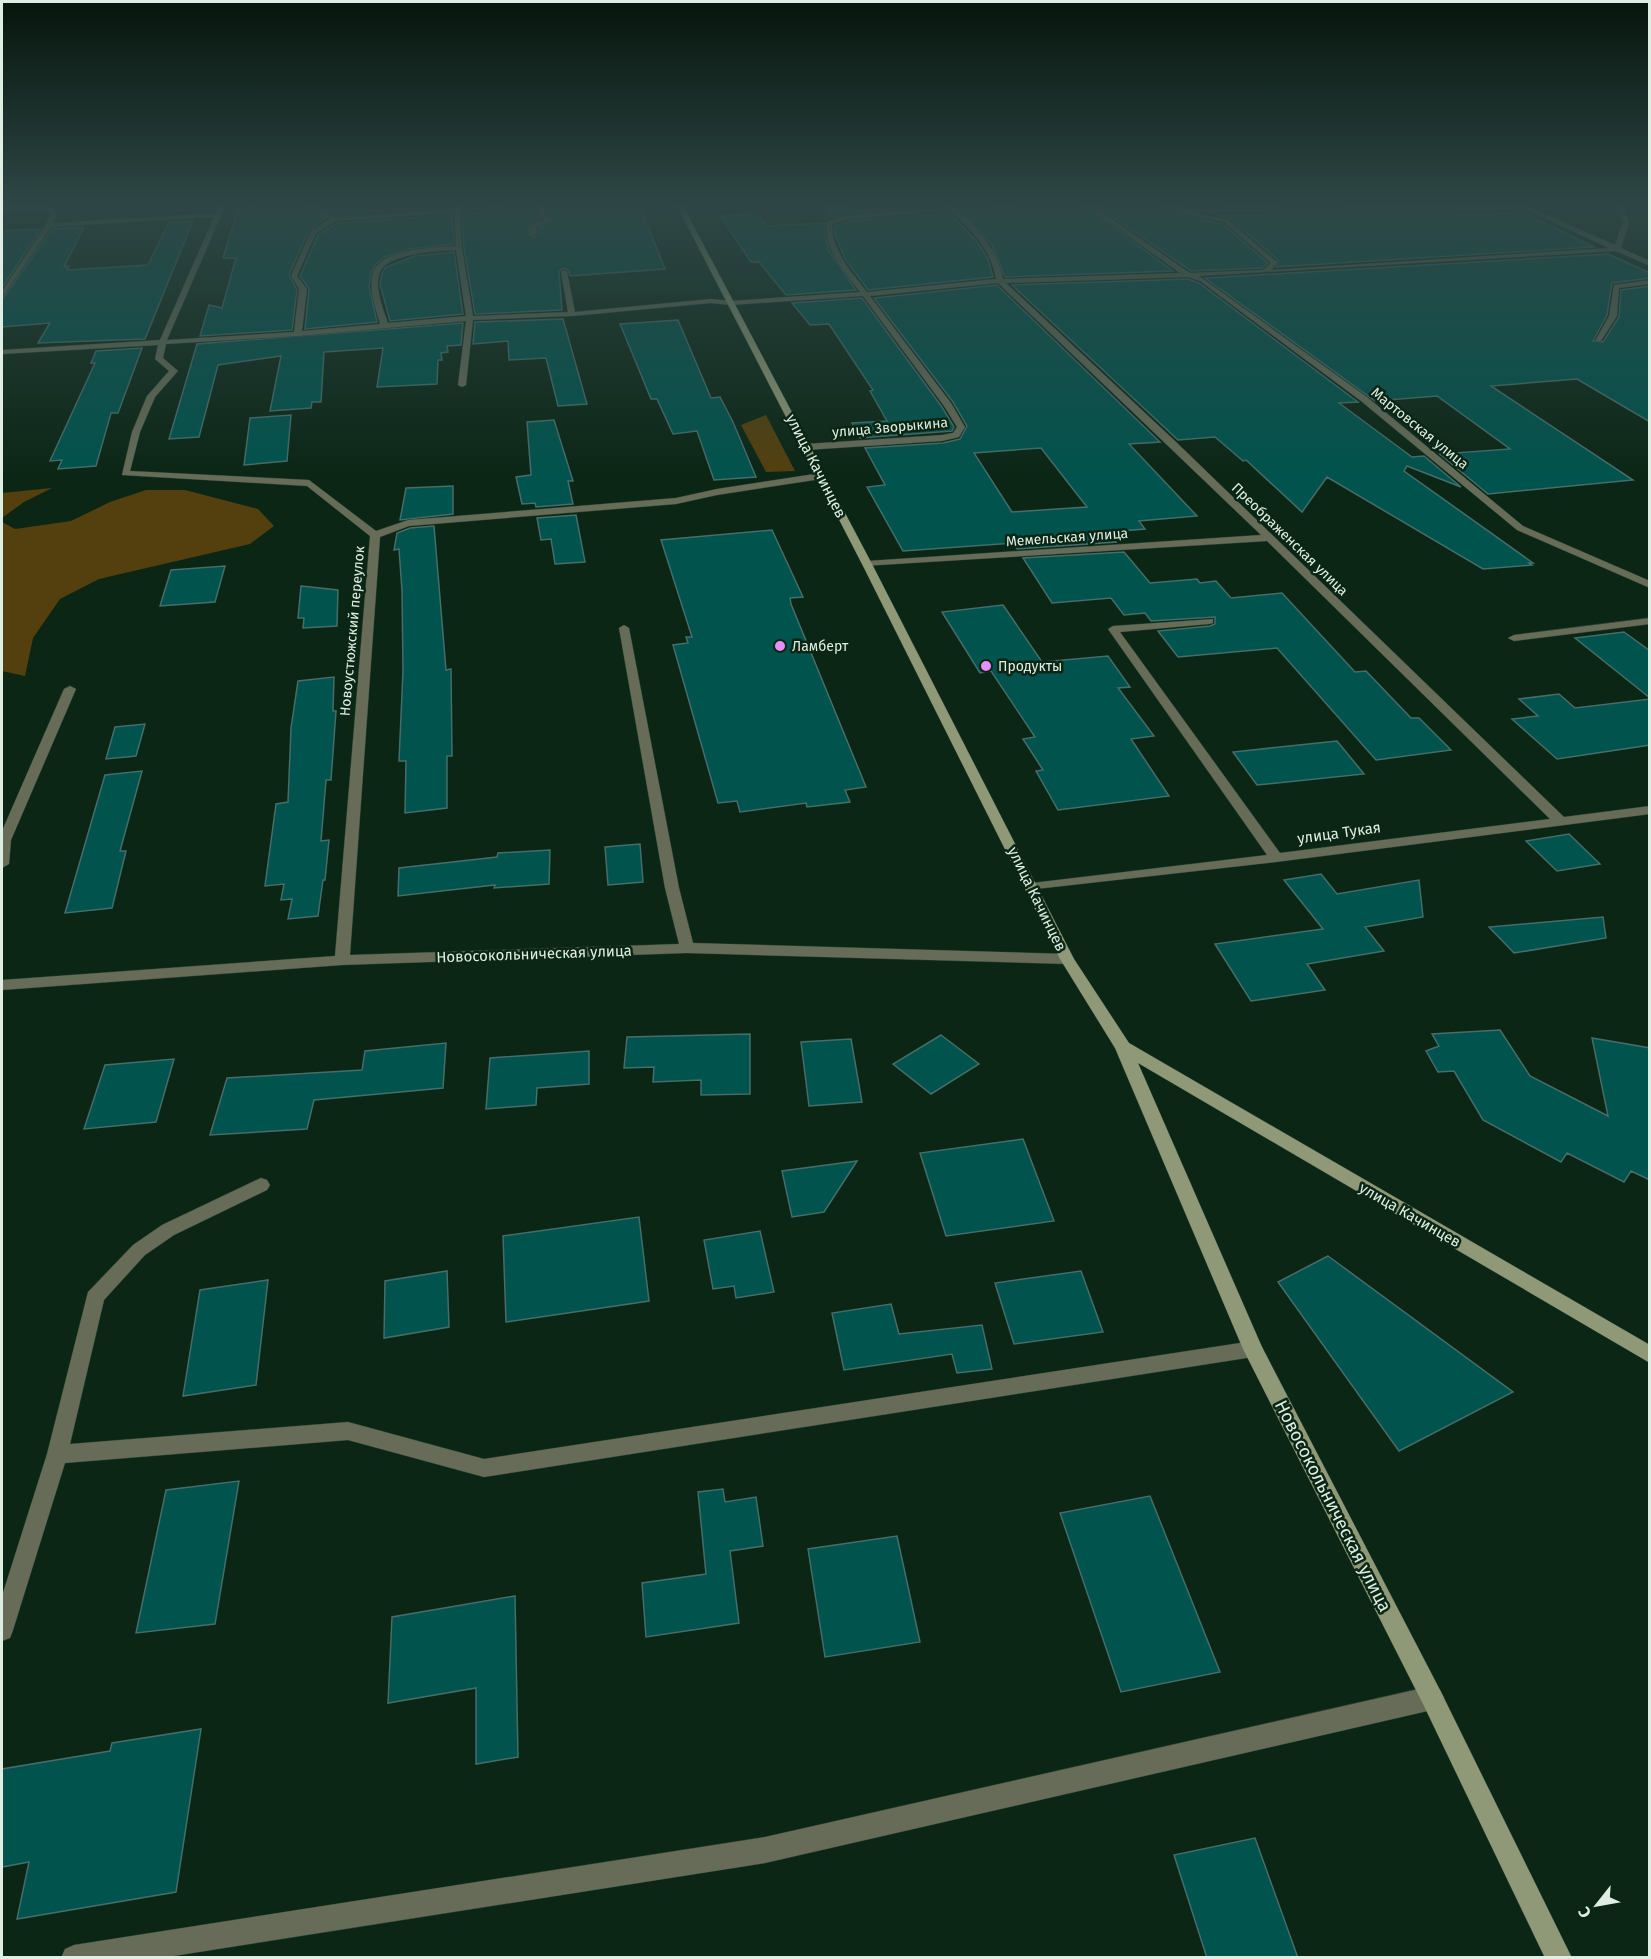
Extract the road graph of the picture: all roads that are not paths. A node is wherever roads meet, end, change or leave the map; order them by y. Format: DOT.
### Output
graph roads {
  1 [pos="183,295"];
  2 [pos="302,295"];
  3 [pos="377,295"];
  4 [pos="466,295"];
  5 [pos="568,295"];
  6 [pos="727,295"];
  7 [pos="846,295"];
  8 [pos="868,295"];
  9 [pos="1015,295"];
  10 [pos="1223,295"];
  11 [pos="1615,295"];
  12 [pos="731,303"];
  13 [pos="572,314"];
  14 [pos="470,318"];
  15 [pos="384,324"];
  16 [pos="298,334"];
  17 [pos="1598,339"];
  18 [pos="163,341"];
  19 [pos="2,352"];
  20 [pos="462,385"];
  21 [pos="806,447"];
  22 [pos="821,476"];
  23 [pos="375,535"];
  24 [pos="1268,538"];
  25 [pos="867,564"];
  26 [pos="1650,585"];
  27 [pos="1209,621"];
  28 [pos="1650,621"];
  29 [pos="624,628"];
  30 [pos="1514,638"];
  31 [pos="70,688"];
  32 [pos="1650,810"];
  33 [pos="1559,820"];
  34 [pos="1276,858"];
  35 [pos="2,864"];
  36 [pos="1032,887"];
  37 [pos="687,948"];
  38 [pos="1067,959"];
  39 [pos="342,960"];
  40 [pos="2,985"];
  41 [pos="1123,1047"];
  42 [pos="261,1185"];
  43 [pos="1254,1349"];
  44 [pos="1650,1355"];
  45 [pos="57,1454"];
  46 [pos="2,1630"];
  47 [pos="1432,1698"];
  48 [pos="74,1958"];
  49 [pos="1559,1958"];
  1 -- 18 [label="street"];
  2 -- 16 [label="street"];
  3 -- 15 [label="street"];
  4 -- 14 [label="street"];
  5 -- 13 [label="street"];
  6 -- 12 [label="main road, улица Качинцев"];
  7 -- 12 [label="street"];
  8 -- 21 [label="street, улица Зворыкина"];
  9 -- 24 [label="street, Преображенская улица"];
  10 -- 26 [label="street, Мартовская улица"];
  11 -- 17 [label="street"];
  12 -- 13 [label="street"];
  12 -- 21 [label="main road, улица Качинцев"];
  13 -- 14 [label="street"];
  14 -- 15 [label="street"];
  14 -- 20 [label="street"];
  15 -- 16 [label="street"];
  16 -- 18 [label="street"];
  18 -- 19 [label="street"];
  18 -- 23 [label="street, Новоустюжский переулок"];
  21 -- 22 [label="main road, улица Качинцев"];
  22 -- 23 [label="street"];
  22 -- 25 [label="main road, улица Качинцев"];
  23 -- 39 [label="street, Новоустюжский переулок"];
  24 -- 25 [label="street, Мемельская улица"];
  24 -- 33 [label="street, Преображенская улица"];
  25 -- 36 [label="main road, улица Качинцев"];
  27 -- 34 [label="street"];
  28 -- 30 [label="street"];
  29 -- 37 [label="street"];
  31 -- 35 [label="street"];
  32 -- 33 [label="street, улица Тукая"];
  33 -- 34 [label="street, улица Тукая"];
  34 -- 36 [label="street, улица Тукая"];
  36 -- 38 [label="main road, улица Качинцев"];
  37 -- 38 [label="street, Новосокольническая улица"];
  37 -- 39 [label="street, Новосокольническая улица"];
  38 -- 41 [label="main road, улица Качинцев"];
  39 -- 40 [label="street, Новосокольническая улица"];
  41 -- 43 [label="main road, Новосокольническая улица"];
  41 -- 44 [label="main road, улица Качинцев"];
  42 -- 45 [label="street"];
  43 -- 45 [label="street"];
  43 -- 47 [label="main road, Новосокольническая улица"];
  45 -- 46 [label="street"];
  47 -- 48 [label="street"];
  47 -- 49 [label="main road, Новосокольническая улица"];
}
